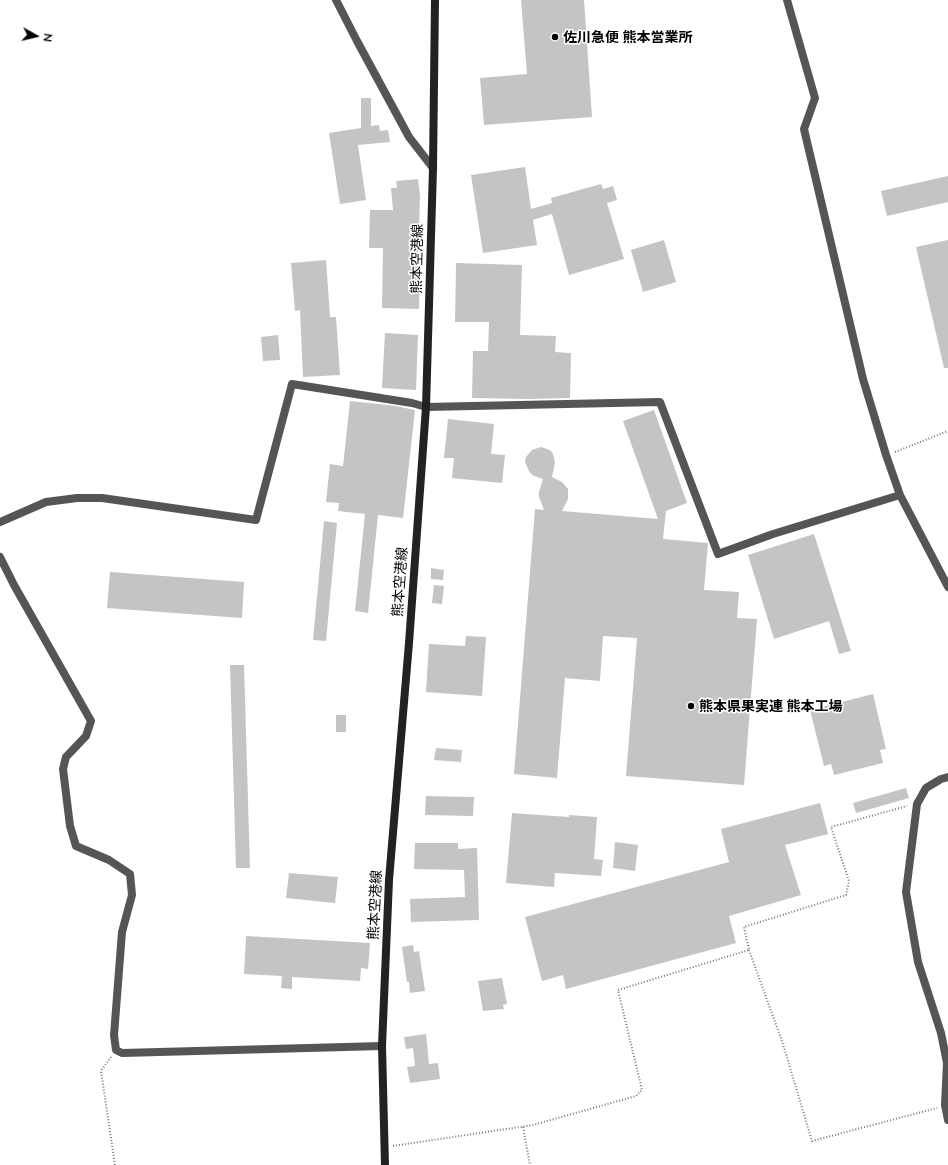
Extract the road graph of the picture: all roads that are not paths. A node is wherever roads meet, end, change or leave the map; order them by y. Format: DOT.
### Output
graph roads {
  1 [pos="336,0"];
  2 [pos="435,0"];
  3 [pos="787,0"];
  4 [pos="433,168"];
  5 [pos="426,407"];
  6 [pos="900,495"];
  7 [pos="0,522"];
  8 [pos="0,557"];
  9 [pos="948,587"];
  10 [pos="948,777"];
  11 [pos="382,1046"];
  12 [pos="948,1120"];
  13 [pos="385,1165"];
  1 -- 4 [label="street"];
  2 -- 4 [label="main road, 熊本空港線"];
  3 -- 6 [label="street"];
  4 -- 5 [label="main road, 熊本空港線"];
  5 -- 6 [label="street"];
  5 -- 7 [label="street"];
  5 -- 11 [label="main road, 熊本空港線"];
  6 -- 9 [label="street"];
  8 -- 11 [label="street"];
  10 -- 12 [label="street"];
  11 -- 13 [label="main road, 熊本空港線"];
}
